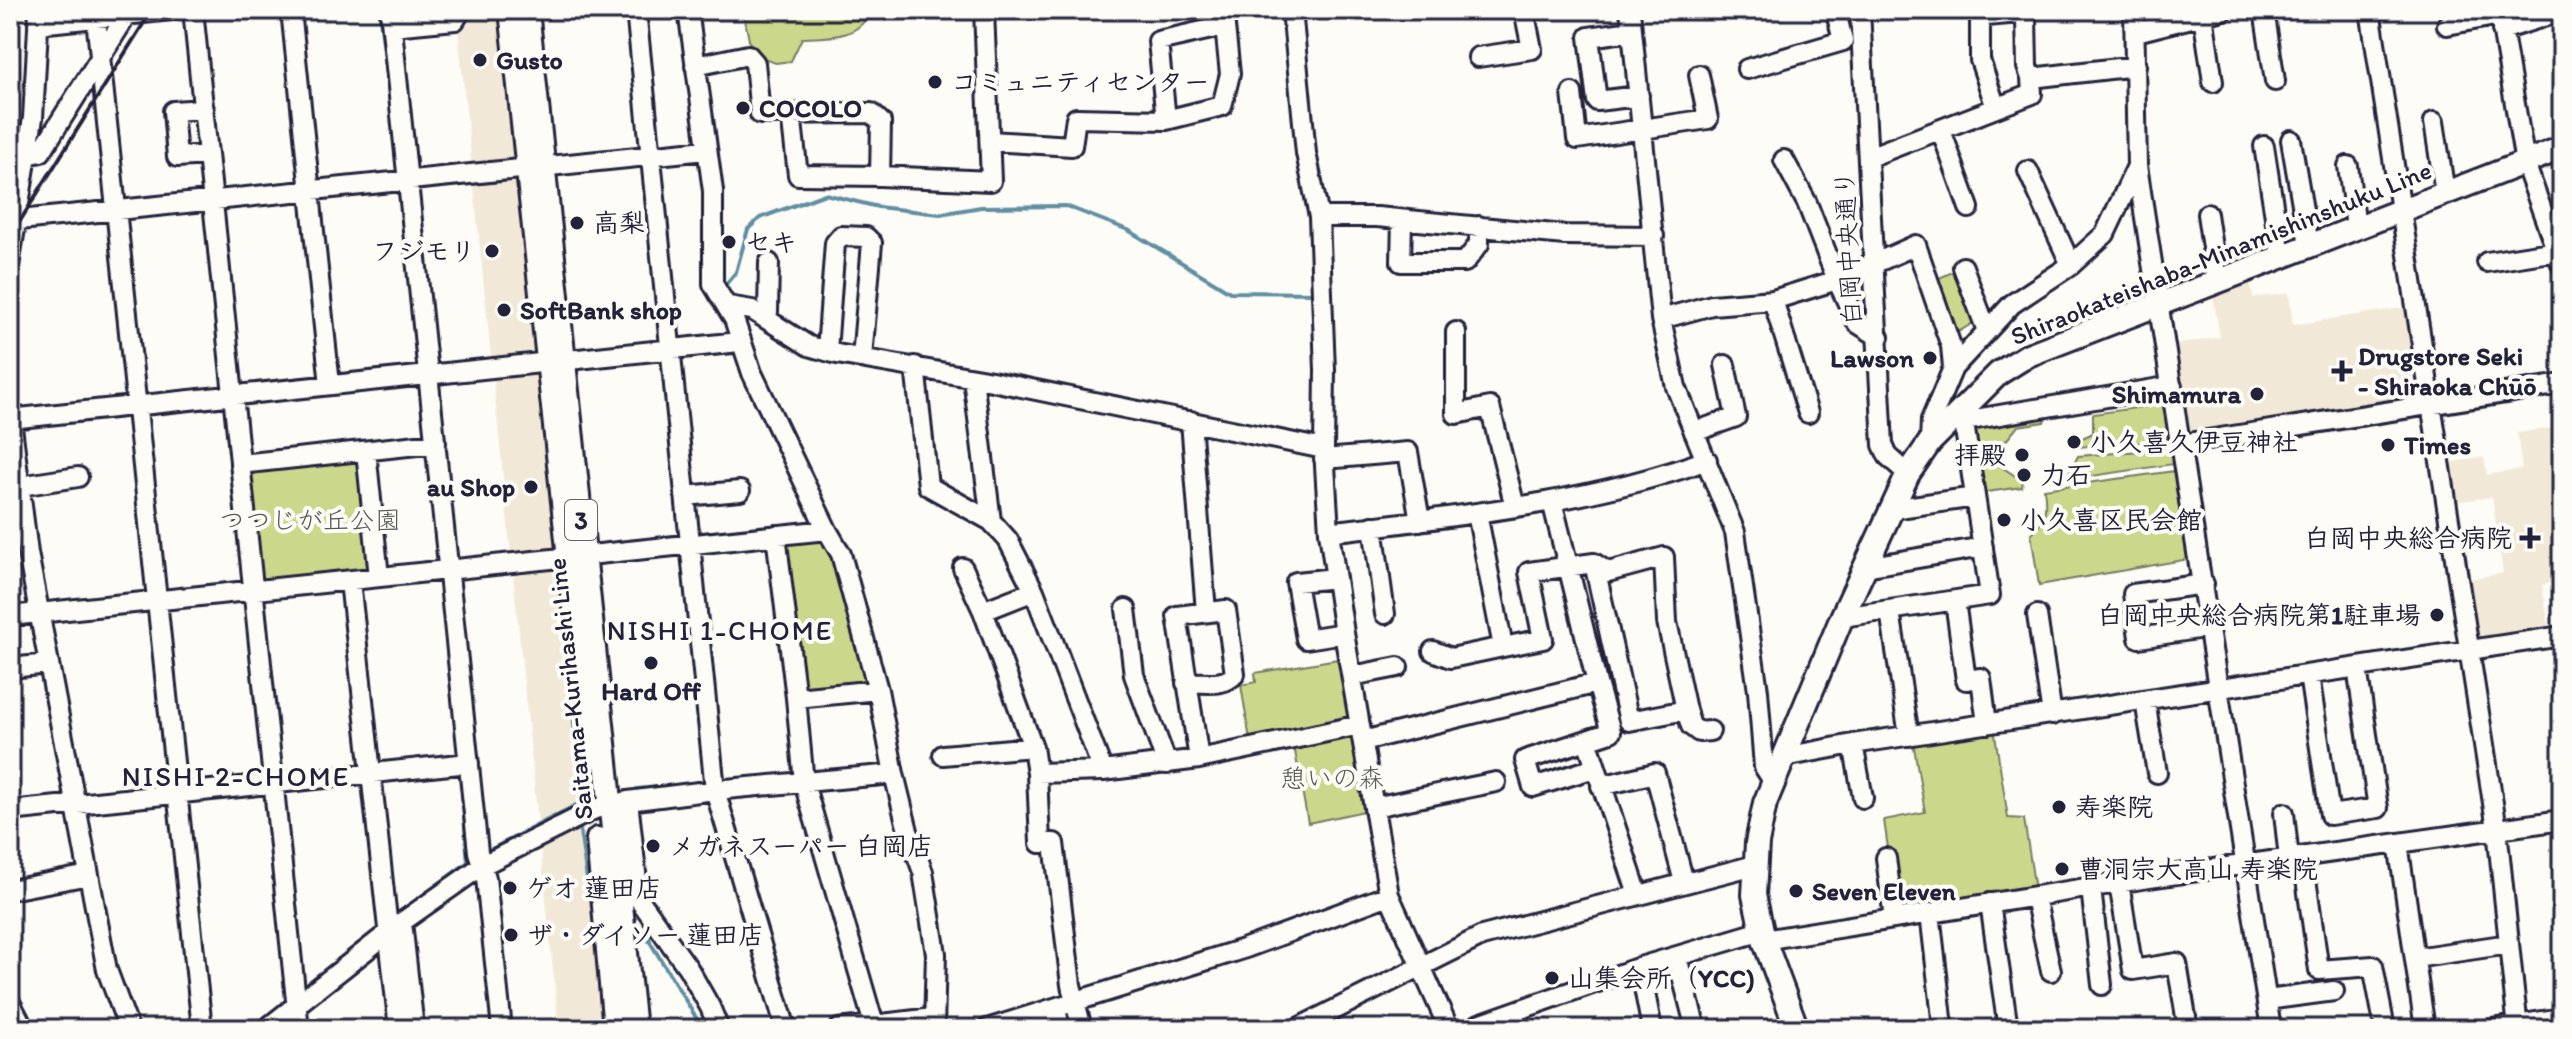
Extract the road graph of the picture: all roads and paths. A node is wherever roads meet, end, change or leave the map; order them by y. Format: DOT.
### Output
graph roads {
  1 [pos="172,10"];
  2 [pos="193,10"];
  3 [pos="291,10"];
  4 [pos="461,10"];
  5 [pos="511,10"];
  6 [pos="527,10"];
  7 [pos="636,10"];
  8 [pos="688,10"];
  9 [pos="984,10"];
  10 [pos="1292,10"];
  11 [pos="1524,10"];
  12 [pos="1630,10"];
  13 [pos="2134,10"];
  14 [pos="2223,10"];
  15 [pos="2264,10"];
  16 [pos="2370,10"];
  17 [pos="1836,11"];
  18 [pos="2562,11"];
  19 [pos="128,12"];
  20 [pos="1860,13"];
  21 [pos="2203,15"];
  22 [pos="2180,16"];
  23 [pos="38,17"];
  24 [pos="96,18"];
  25 [pos="391,18"];
  26 [pos="1222,18"];
  27 [pos="2500,18"];
  28 [pos="2447,25"];
  29 [pos="1632,31"];
  30 [pos="2136,32"];
  31 [pos="100,57"];
  32 [pos="1478,57"];
  33 [pos="695,66"];
  34 [pos="2136,66"];
  35 [pos="1747,69"];
  36 [pos="1699,75"];
  37 [pos="2031,78"];
  38 [pos="2275,81"];
  39 [pos="2213,82"];
  40 [pos="1572,93"];
  41 [pos="1639,96"];
  42 [pos="1996,108"];
  43 [pos="204,109"];
  44 [pos="791,113"];
  45 [pos="1166,120"];
  46 [pos="2434,122"];
  47 [pos="1644,129"];
  48 [pos="1941,130"];
  49 [pos="2291,140"];
  50 [pos="990,141"];
  51 [pos="2264,146"];
  52 [pos="2562,148"];
  53 [pos="706,150"];
  54 [pos="27,155"];
  55 [pos="208,155"];
  56 [pos="651,155"];
  57 [pos="1869,157"];
  58 [pos="1784,160"];
  59 [pos="2525,163"];
  60 [pos="2137,166"];
  61 [pos="2348,166"];
  62 [pos="535,167"];
  63 [pos="2028,171"];
  64 [pos="880,176"];
  65 [pos="408,181"];
  66 [pos="310,191"];
  67 [pos="2445,193"];
  68 [pos="213,201"];
  69 [pos="1969,208"];
  70 [pos="2402,209"];
  71 [pos="116,211"];
  72 [pos="2207,214"];
  73 [pos="1319,217"];
  74 [pos="1402,220"];
  75 [pos="14,221"];
  76 [pos="1479,226"];
  77 [pos="2356,227"];
  78 [pos="1654,236"];
  79 [pos="2309,245"];
  80 [pos="2281,256"];
  81 [pos="10,259"];
  82 [pos="2559,259"];
  83 [pos="2487,262"];
  84 [pos="769,263"];
  85 [pos="1875,263"];
  86 [pos="2071,265"];
  87 [pos="1963,267"];
  88 [pos="1837,280"];
  89 [pos="2217,281"];
  90 [pos="1773,300"];
  91 [pos="2160,303"];
  92 [pos="728,306"];
  93 [pos="765,318"];
  94 [pos="1661,319"];
  95 [pos="1987,331"];
  96 [pos="1456,332"];
  97 [pos="1879,337"];
  98 [pos="737,343"];
  99 [pos="671,350"];
  100 [pos="827,351"];
  101 [pos="862,358"];
  102 [pos="556,362"];
  103 [pos="1725,365"];
  104 [pos="915,366"];
  105 [pos="1953,368"];
  106 [pos="428,375"];
  107 [pos="973,378"];
  108 [pos="2562,384"];
  109 [pos="330,385"];
  110 [pos="2172,386"];
  111 [pos="232,396"];
  112 [pos="2432,404"];
  113 [pos="137,406"];
  114 [pos="10,411"];
  115 [pos="1808,413"];
  116 [pos="1963,415"];
  117 [pos="10,419"];
  118 [pos="1191,421"];
  119 [pos="1694,432"];
  120 [pos="1930,442"];
  121 [pos="436,443"];
  122 [pos="2182,444"];
  123 [pos="366,451"];
  124 [pos="1324,454"];
  125 [pos="1707,460"];
  126 [pos="240,464"];
  127 [pos="1908,474"];
  128 [pos="78,477"];
  129 [pos="20,486"];
  130 [pos="740,491"];
  131 [pos="685,496"];
  132 [pos="1975,497"];
  133 [pos="1552,501"];
  134 [pos="1515,507"];
  135 [pos="1892,509"];
  136 [pos="1477,513"];
  137 [pos="991,521"];
  138 [pos="1420,521"];
  139 [pos="1373,526"];
  140 [pos="827,530"];
  141 [pos="1329,532"];
  142 [pos="776,535"];
  143 [pos="690,545"];
  144 [pos="1983,547"];
  145 [pos="576,556"];
  146 [pos="1594,563"];
  147 [pos="1568,566"];
  148 [pos="1865,567"];
  149 [pos="963,568"];
  150 [pos="448,570"];
  151 [pos="379,577"];
  152 [pos="1336,578"];
  153 [pos="350,581"];
  154 [pos="2204,584"];
  155 [pos="1034,591"];
  156 [pos="253,592"];
  157 [pos="157,600"];
  158 [pos="1955,601"];
  159 [pos="1126,609"];
  160 [pos="983,611"];
  161 [pos="1890,611"];
  162 [pos="1206,612"];
  163 [pos="39,613"];
  164 [pos="1385,614"];
  165 [pos="2037,615"];
  166 [pos="10,616"];
  167 [pos="1842,617"];
  168 [pos="2210,627"];
  169 [pos="1344,633"];
  170 [pos="2562,636"];
  171 [pos="1503,647"];
  172 [pos="2470,650"];
  173 [pos="1433,651"];
  174 [pos="49,664"];
  175 [pos="1398,667"];
  176 [pos="10,668"];
  177 [pos="2357,668"];
  178 [pos="2309,675"];
  179 [pos="1352,676"];
  180 [pos="1186,683"];
  181 [pos="1597,683"];
  182 [pos="2220,689"];
  183 [pos="878,690"];
  184 [pos="796,698"];
  185 [pos="2145,701"];
  186 [pos="1686,710"];
  187 [pos="2052,715"];
  188 [pos="1987,724"];
  189 [pos="1710,731"];
  190 [pos="1362,733"];
  191 [pos="1909,736"];
  192 [pos="1587,740"];
  193 [pos="1853,744"];
  194 [pos="1033,747"];
  195 [pos="943,755"];
  196 [pos="1784,757"];
  197 [pos="1199,759"];
  198 [pos="469,763"];
  199 [pos="1167,764"];
  200 [pos="1103,771"];
  201 [pos="369,773"];
  202 [pos="1037,773"];
  203 [pos="2157,773"];
  204 [pos="894,774"];
  205 [pos="1598,777"];
  206 [pos="1773,781"];
  207 [pos="1496,782"];
  208 [pos="274,783"];
  209 [pos="804,783"];
  210 [pos="715,790"];
  211 [pos="177,793"];
  212 [pos="1863,798"];
  213 [pos="75,804"];
  214 [pos="611,805"];
  215 [pos="1374,807"];
  216 [pos="10,811"];
  217 [pos="2284,813"];
  218 [pos="2562,820"];
  219 [pos="2497,829"];
  220 [pos="2398,843"];
  221 [pos="1886,858"];
  222 [pos="2296,858"];
  223 [pos="483,865"];
  224 [pos="1755,865"];
  225 [pos="2247,865"];
  226 [pos="89,875"];
  227 [pos="1684,882"];
  228 [pos="2119,883"];
  229 [pos="2091,888"];
  230 [pos="10,890"];
  231 [pos="1389,895"];
  232 [pos="1638,895"];
  233 [pos="2035,897"];
  234 [pos="1990,903"];
  235 [pos="1930,913"];
  236 [pos="1894,919"];
  237 [pos="395,928"];
  238 [pos="1763,936"];
  239 [pos="2509,944"];
  240 [pos="1677,957"];
  241 [pos="2415,958"];
  242 [pos="1640,967"];
  243 [pos="1422,968"];
  244 [pos="2051,971"];
  245 [pos="2102,985"];
  246 [pos="2334,991"];
  247 [pos="2267,1000"];
  248 [pos="1076,1001"];
  249 [pos="10,1002"];
  250 [pos="297,1006"];
  251 [pos="1056,1008"];
  252 [pos="1520,1010"];
  253 [pos="1942,1018"];
  254 [pos="2562,1018"];
  255 [pos="1034,1022"];
  256 [pos="933,1023"];
  257 [pos="874,1025"];
  258 [pos="2518,1027"];
  259 [pos="24,1029"];
  260 [pos="129,1029"];
  261 [pos="202,1029"];
  262 [pos="266,1029"];
  263 [pos="299,1029"];
  264 [pos="399,1029"];
  265 [pos="502,1029"];
  266 [pos="615,1029"];
  267 [pos="634,1029"];
  268 [pos="719,1029"];
  269 [pos="786,1029"];
  270 [pos="839,1029"];
  271 [pos="987,1029"];
  272 [pos="1060,1029"];
  273 [pos="1082,1029"];
  274 [pos="1296,1029"];
  275 [pos="1449,1029"];
  276 [pos="1474,1029"];
  277 [pos="1524,1029"];
  278 [pos="1652,1029"];
  279 [pos="1696,1029"];
  280 [pos="1797,1029"];
  281 [pos="2008,1029"];
  282 [pos="2188,1029"];
  283 [pos="2271,1029"];
  284 [pos="2385,1029"];
  285 [pos="2425,1029"];
  286 [pos="2492,1029"];
  1 -- 19 [label="street"];
  2 -- 43 [label="street"];
  3 -- 66 [label="street"];
  4 -- 25 [label="street"];
  5 -- 62 [label="main road, Saitama-Kurihashi Line / 3"];
  6 -- 62 [label="main road, Saitama-Kurihashi Line / 3"];
  7 -- 56 [label="street"];
  8 -- 33 [label="street"];
  9 -- 50 [label="street"];
  10 -- 73 [label="street"];
  11 -- 32 [label="street"];
  12 -- 29 [label="street"];
  13 -- 30 [label="street"];
  14 -- 21 [label="street"];
  15 -- 38 [label="street"];
  16 -- 70 [label="street"];
  17 -- 20 [label="street"];
  17 -- 35 [label="street"];
  18 -- 27 [label="street"];
  19 -- 24 [label="street"];
  19 -- 31 [label="street"];
  20 -- 57 [label="street, 白岡中央通り"];
  21 -- 22 [label="street"];
  21 -- 39 [label="street"];
  22 -- 30 [label="street"];
  23 -- 24 [label="street"];
  23 -- 54 [label="street"];
  24 -- 31 [label="street"];
  25 -- 65 [label="street"];
  26 -- 45 [label="street"];
  26 -- 45 [label="street"];
  27 -- 28 [label="street"];
  27 -- 59 [label="street"];
  29 -- 41 [label="street"];
  29 -- 41 [label="street"];
  30 -- 34 [label="street"];
  31 -- 54 [label="street"];
  31 -- 71 [label="street"];
  33 -- 44 [label="street"];
  33 -- 53 [label="street"];
  34 -- 37 [label="street"];
  34 -- 60 [label="street"];
  36 -- 47 [label="street"];
  37 -- 42 [label="street"];
  37 -- 42 [label="street"];
  40 -- 47 [label="street"];
  41 -- 47 [label="street"];
  42 -- 48 [label="street"];
  43 -- 55 [label="street"];
  43 -- 55 [label="street"];
  44 -- 64 [label="street"];
  44 -- 64 [label="street"];
  45 -- 50 [label="street"];
  46 -- 67 [label="street"];
  47 -- 78 [label="street"];
  48 -- 57 [label="street"];
  48 -- 69 [label="street"];
  49 -- 79 [label="street"];
  50 -- 64 [label="street"];
  51 -- 80 [label="street"];
  52 -- 59 [label="main road, Shiraokateishaba-Minamishinshuku Line"];
  53 -- 56 [label="street"];
  53 -- 92 [label="street"];
  54 -- 75 [label="street"];
  55 -- 68 [label="street"];
  56 -- 62 [label="street"];
  56 -- 99 [label="street"];
  57 -- 85 [label="street, 白岡中央通り"];
  58 -- 88 [label="street"];
  59 -- 67 [label="main road, Shiraokateishaba-Minamishinshuku Line"];
  59 -- 82 [label="street"];
  60 -- 86 [label="street"];
  60 -- 91 [label="street"];
  61 -- 77 [label="street"];
  62 -- 65 [label="street"];
  62 -- 102 [label="main road, Saitama-Kurihashi Line / 3"];
  63 -- 86 [label="street"];
  65 -- 66 [label="street"];
  65 -- 106 [label="street"];
  66 -- 68 [label="street"];
  66 -- 109 [label="street"];
  67 -- 70 [label="main road, Shiraokateishaba-Minamishinshuku Line"];
  68 -- 71 [label="street"];
  68 -- 111 [label="street"];
  70 -- 77 [label="main road, Shiraokateishaba-Minamishinshuku Line"];
  70 -- 112 [label="street"];
  71 -- 75 [label="street"];
  71 -- 113 [label="street"];
  72 -- 89 [label="street"];
  73 -- 74 [label="street"];
  73 -- 124 [label="street"];
  74 -- 76 [label="street"];
  74 -- 76 [label="street"];
  75 -- 81 [label="street"];
  76 -- 78 [label="street"];
  77 -- 79 [label="main road, Shiraokateishaba-Minamishinshuku Line"];
  78 -- 94 [label="street"];
  79 -- 80 [label="main road, Shiraokateishaba-Minamishinshuku Line"];
  80 -- 89 [label="main road, Shiraokateishaba-Minamishinshuku Line"];
  82 -- 83 [label="street"];
  84 -- 93 [label="street"];
  85 -- 88 [label="street"];
  85 -- 97 [label="street, 白岡中央通り"];
  85 -- 105 [label="street"];
  86 -- 95 [label="street"];
  87 -- 95 [label="street"];
  88 -- 90 [label="street"];
  88 -- 97 [label="street"];
  89 -- 91 [label="main road, Shiraokateishaba-Minamishinshuku Line"];
  90 -- 94 [label="street"];
  90 -- 115 [label="street"];
  91 -- 110 [label="street"];
  91 -- 116 [label="main road, Shiraokateishaba-Minamishinshuku Line"];
  92 -- 93 [label="street"];
  92 -- 98 [label="street"];
  93 -- 100 [label="street"];
  94 -- 119 [label="street"];
  95 -- 105 [label="street"];
  96 -- 134 [label="street"];
  97 -- 127 [label="street, 白岡中央通り"];
  98 -- 99 [label="street"];
  98 -- 140 [label="street"];
  99 -- 102 [label="street"];
  99 -- 131 [label="street"];
  100 -- 101 [label="street"];
  100 -- 101 [label="street"];
  101 -- 104 [label="street"];
  102 -- 106 [label="street"];
  102 -- 145 [label="main road, Saitama-Kurihashi Line / 3"];
  103 -- 119 [label="street"];
  104 -- 107 [label="street"];
  104 -- 137 [label="street"];
  105 -- 120 [label="street"];
  106 -- 109 [label="street"];
  106 -- 121 [label="street"];
  107 -- 118 [label="street"];
  107 -- 137 [label="street"];
  108 -- 112 [label="street"];
  109 -- 111 [label="street"];
  110 -- 116 [label="street"];
  110 -- 122 [label="street"];
  111 -- 113 [label="street"];
  111 -- 126 [label="street"];
  112 -- 122 [label="street"];
  112 -- 172 [label="street"];
  113 -- 117 [label="street"];
  113 -- 157 [label="street"];
  114 -- 117 [label="street"];
  116 -- 120 [label="main road, Shiraokateishaba-Minamishinshuku Line"];
  116 -- 132 [label="street"];
  117 -- 129 [label="street"];
  118 -- 124 [label="street"];
  118 -- 162 [label="street"];
  119 -- 125 [label="street"];
  120 -- 127 [label="main road, Shiraokateishaba-Minamishinshuku Line"];
  121 -- 123 [label="street"];
  121 -- 150 [label="street"];
  122 -- 154 [label="street"];
  123 -- 126 [label="street"];
  123 -- 151 [label="street"];
  124 -- 138 [label="street"];
  124 -- 141 [label="street"];
  125 -- 133 [label="street"];
  125 -- 206 [label="street"];
  126 -- 156 [label="street"];
  127 -- 135 [label="main road, Shiraokateishaba-Minamishinshuku Line"];
  128 -- 129 [label="street"];
  129 -- 163 [label="street"];
  130 -- 131 [label="street"];
  131 -- 143 [label="street"];
  132 -- 135 [label="street"];
  132 -- 144 [label="street"];
  133 -- 134 [label="street"];
  133 -- 147 [label="street"];
  134 -- 136 [label="street"];
  135 -- 148 [label="main road, Shiraokateishaba-Minamishinshuku Line"];
  136 -- 138 [label="street"];
  136 -- 171 [label="street"];
  137 -- 155 [label="street"];
  138 -- 139 [label="street"];
  139 -- 141 [label="street"];
  139 -- 164 [label="street"];
  140 -- 142 [label="street"];
  140 -- 183 [label="street"];
  141 -- 152 [label="street"];
  142 -- 143 [label="street"];
  142 -- 184 [label="street"];
  143 -- 145 [label="street"];
  143 -- 210 [label="street"];
  144 -- 148 [label="street"];
  144 -- 158 [label="street"];
  145 -- 150 [label="street"];
  145 -- 214 [label="main road, Saitama-Kurihashi Line / 3"];
  146 -- 147 [label="street"];
  146 -- 186 [label="street"];
  146 -- 186 [label="street"];
  147 -- 171 [label="street"];
  147 -- 181 [label="street"];
  148 -- 167 [label="main road, Shiraokateishaba-Minamishinshuku Line"];
  149 -- 160 [label="street"];
  150 -- 151 [label="street"];
  150 -- 198 [label="street"];
  151 -- 153 [label="street"];
  152 -- 169 [label="street"];
  152 -- 169 [label="street"];
  153 -- 156 [label="street"];
  153 -- 201 [label="street"];
  154 -- 168 [label="street"];
  154 -- 168 [label="street"];
  155 -- 160 [label="street"];
  155 -- 200 [label="street"];
  156 -- 157 [label="street"];
  156 -- 208 [label="street"];
  157 -- 163 [label="street"];
  157 -- 211 [label="street"];
  158 -- 161 [label="street"];
  158 -- 188 [label="street"];
  159 -- 199 [label="street"];
  160 -- 194 [label="street"];
  161 -- 167 [label="street"];
  161 -- 191 [label="street"];
  162 -- 180 [label="street"];
  162 -- 180 [label="street"];
  163 -- 166 [label="street"];
  163 -- 174 [label="street"];
  165 -- 187 [label="street"];
  167 -- 196 [label="main road, Shiraokateishaba-Minamishinshuku Line"];
  168 -- 182 [label="street"];
  169 -- 179 [label="street"];
  170 -- 172 [label="street"];
  171 -- 173 [label="street"];
  172 -- 177 [label="street"];
  172 -- 219 [label="street"];
  174 -- 176 [label="street"];
  174 -- 213 [label="street"];
  175 -- 179 [label="street"];
  177 -- 178 [label="street"];
  177 -- 178 [label="street"];
  178 -- 182 [label="street"];
  179 -- 190 [label="street"];
  180 -- 197 [label="street"];
  181 -- 190 [label="street"];
  181 -- 192 [label="street"];
  182 -- 185 [label="street"];
  182 -- 225 [label="street"];
  183 -- 184 [label="street"];
  183 -- 204 [label="street"];
  184 -- 209 [label="street"];
  185 -- 187 [label="street"];
  185 -- 203 [label="street"];
  186 -- 189 [label="street"];
  187 -- 188 [label="street"];
  188 -- 191 [label="street"];
  190 -- 197 [label="street"];
  190 -- 215 [label="street"];
  191 -- 193 [label="street"];
  192 -- 205 [label="street"];
  192 -- 205 [label="street"];
  193 -- 196 [label="street"];
  193 -- 212 [label="street"];
  194 -- 195 [label="street"];
  194 -- 202 [label="street"];
  196 -- 206 [label="main road, Shiraokateishaba-Minamishinshuku Line"];
  197 -- 199 [label="street"];
  198 -- 201 [label="street"];
  198 -- 223 [label="street"];
  199 -- 200 [label="street"];
  200 -- 202 [label="street"];
  201 -- 208 [label="street"];
  201 -- 237 [label="street"];
  202 -- 248 [label="street"];
  204 -- 209 [label="street"];
  204 -- 256 [label="street"];
  205 -- 227 [label="street"];
  205 -- 232 [label="street"];
  206 -- 224 [label="main road, Shiraokateishaba-Minamishinshuku Line"];
  207 -- 215 [label="street"];
  208 -- 211 [label="street"];
  208 -- 250 [label="street"];
  209 -- 210 [label="street"];
  209 -- 257 [label="street"];
  210 -- 214 [label="street"];
  210 -- 269 [label="street"];
  211 -- 213 [label="street"];
  211 -- 261 [label="street"];
  213 -- 216 [label="street"];
  213 -- 226 [label="street"];
  214 -- 223 [label="street"];
  214 -- 266 [label="main road, Saitama-Kurihashi Line / 3"];
  214 -- 267 [label="main road, Saitama-Kurihashi Line / 3"];
  214 -- 268 [label="street"];
  215 -- 231 [label="street"];
  217 -- 222 [label="street"];
  218 -- 219 [label="street"];
  219 -- 220 [label="street"];
  219 -- 239 [label="street"];
  220 -- 222 [label="street"];
  220 -- 241 [label="street"];
  221 -- 236 [label="street"];
  222 -- 225 [label="street"];
  222 -- 284 [label="street"];
  223 -- 237 [label="street"];
  223 -- 265 [label="street"];
  224 -- 227 [label="street"];
  224 -- 238 [label="main road, Shiraokateishaba-Minamishinshuku Line"];
  225 -- 228 [label="street"];
  225 -- 247 [label="street"];
  226 -- 230 [label="street"];
  226 -- 260 [label="street"];
  227 -- 232 [label="street"];
  228 -- 229 [label="street"];
  228 -- 282 [label="street"];
  229 -- 233 [label="street"];
  229 -- 245 [label="street"];
  231 -- 243 [label="street"];
  231 -- 248 [label="street"];
  232 -- 243 [label="street"];
  233 -- 234 [label="street"];
  233 -- 244 [label="street"];
  234 -- 235 [label="street"];
  234 -- 281 [label="street"];
  235 -- 236 [label="street"];
  235 -- 253 [label="street"];
  236 -- 238 [label="street"];
  237 -- 250 [label="street"];
  237 -- 264 [label="street"];
  238 -- 240 [label="street"];
  238 -- 280 [label="main road, Shiraokateishaba-Minamishinshuku Line"];
  239 -- 241 [label="street"];
  239 -- 258 [label="street"];
  240 -- 242 [label="street"];
  240 -- 279 [label="street"];
  241 -- 285 [label="street"];
  242 -- 252 [label="street"];
  242 -- 278 [label="street"];
  243 -- 274 [label="street"];
  243 -- 275 [label="street"];
  246 -- 247 [label="street"];
  247 -- 283 [label="street"];
  248 -- 251 [label="street"];
  248 -- 273 [label="street"];
  249 -- 259 [label="street"];
  250 -- 262 [label="street"];
  250 -- 263 [label="street"];
  251 -- 255 [label="street"];
  251 -- 272 [label="street"];
  252 -- 276 [label="street"];
  252 -- 277 [label="street"];
  254 -- 258 [label="street"];
  255 -- 271 [label="street"];
  256 -- 257 [label="street"];
  257 -- 270 [label="street"];
  258 -- 286 [label="street"];
}
